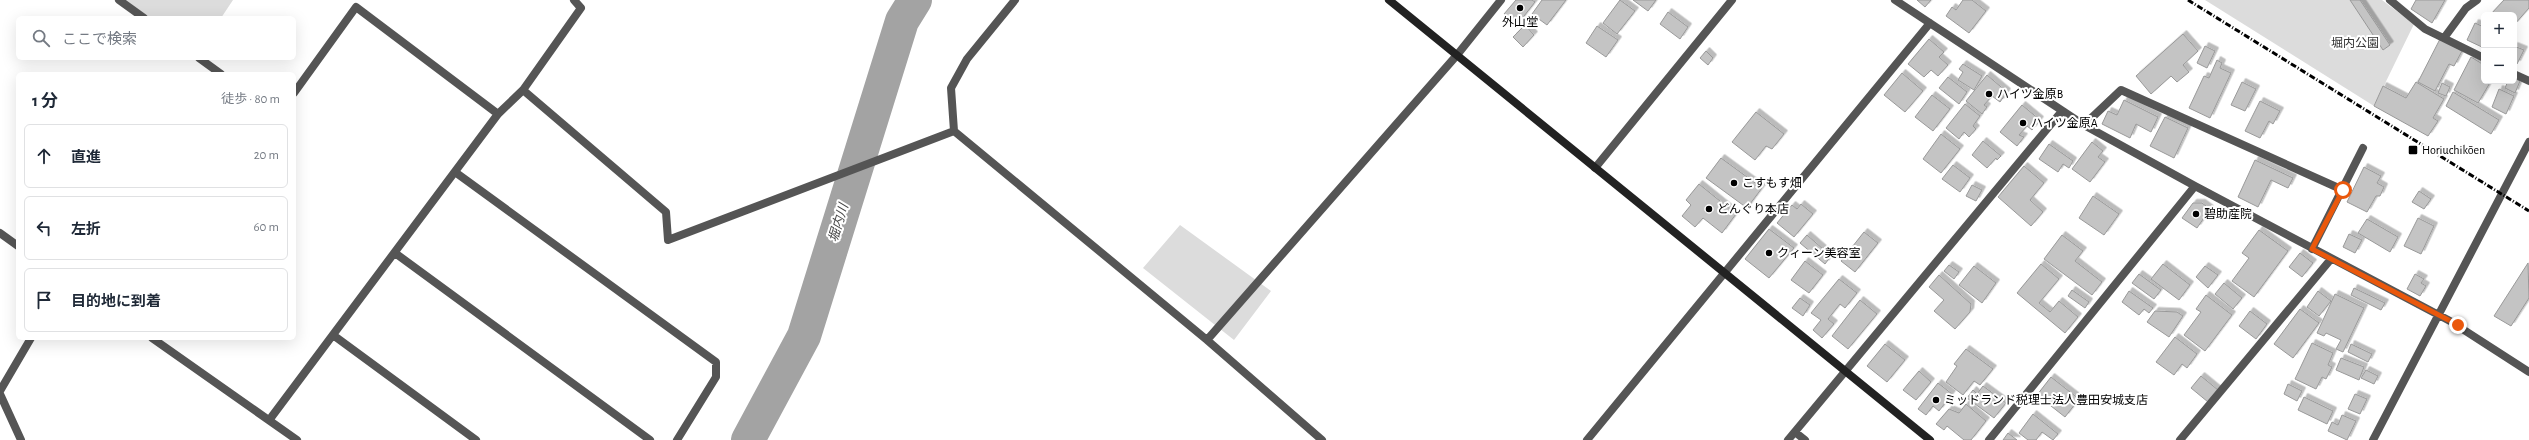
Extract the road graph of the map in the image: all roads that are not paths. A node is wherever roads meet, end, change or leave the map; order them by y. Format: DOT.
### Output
graph roads {
  1 [pos="119,0"];
  2 [pos="574,0"];
  3 [pos="1015,0"];
  4 [pos="1389,0"];
  5 [pos="1501,0"];
  6 [pos="1732,0"];
  7 [pos="1895,0"];
  8 [pos="2390,0"];
  9 [pos="2477,0"];
  10 [pos="141,16"];
  11 [pos="1930,23"];
  12 [pos="2444,38"];
  13 [pos="1457,55"];
  14 [pos="2481,56"];
  15 [pos="202,60"];
  16 [pos="218,72"];
  17 [pos="2517,75"];
  18 [pos="2529,81"];
  19 [pos="296,90"];
  20 [pos="523,90"];
  21 [pos="2062,111"];
  22 [pos="498,114"];
  23 [pos="2084,125"];
  24 [pos="954,131"];
  25 [pos="2529,142"];
  26 [pos="2363,148"];
  27 [pos="1595,168"];
  28 [pos="455,172"];
  29 [pos="2195,186"];
  30 [pos="2343,190"];
  31 [pos="0,233"];
  32 [pos="16,245"];
  33 [pos="2312,249"];
  34 [pos="395,253"];
  35 [pos="2331,259"];
  36 [pos="1725,274"];
  37 [pos="2438,315"];
  38 [pos="334,335"];
  39 [pos="30,340"];
  40 [pos="155,340"];
  41 [pos="1207,340"];
  42 [pos="2529,372"];
  43 [pos="1844,373"];
  44 [pos="0,391"];
  45 [pos="0,394"];
  46 [pos="270,419"];
  47 [pos="282,429"];
  48 [pos="1795,432"];
  49 [pos="21,440"];
  50 [pos="285,440"];
  51 [pos="297,440"];
  52 [pos="476,440"];
  53 [pos="650,440"];
  54 [pos="677,440"];
  55 [pos="1322,440"];
  56 [pos="1587,440"];
  57 [pos="1788,440"];
  58 [pos="1804,440"];
  59 [pos="1930,440"];
  60 [pos="1989,440"];
  61 [pos="2180,440"];
  62 [pos="2373,440"];
  1 -- 10 [label="street"];
  2 -- 20 [label="street"];
  3 -- 24 [label="street"];
  4 -- 13 [label="street"];
  5 -- 13 [label="street"];
  6 -- 27 [label="street"];
  7 -- 11 [label="street"];
  8 -- 12 [label="street"];
  9 -- 12 [label="street"];
  11 -- 21 [label="street"];
  11 -- 36 [label="street"];
  12 -- 14 [label="street"];
  13 -- 27 [label="street"];
  13 -- 41 [label="street"];
  15 -- 16 [label="street"];
  17 -- 18 [label="street"];
  19 -- 22 [label="street"];
  20 -- 22 [label="street"];
  20 -- 24 [label="street"];
  21 -- 23 [label="street"];
  21 -- 43 [label="street"];
  22 -- 28 [label="street"];
  23 -- 29 [label="street"];
  23 -- 30 [label="street"];
  24 -- 41 [label="street"];
  25 -- 37 [label="street"];
  26 -- 30 [label="street"];
  27 -- 36 [label="street"];
  28 -- 34 [label="street"];
  28 -- 54 [label="street"];
  29 -- 33 [label="street"];
  29 -- 60 [label="street"];
  30 -- 33 [label="street"];
  31 -- 32 [label="street"];
  33 -- 35 [label="street"];
  34 -- 38 [label="street"];
  34 -- 53 [label="street"];
  35 -- 37 [label="street"];
  35 -- 61 [label="street"];
  36 -- 43 [label="street"];
  36 -- 56 [label="street"];
  37 -- 42 [label="street"];
  37 -- 62 [label="street"];
  38 -- 46 [label="street"];
  38 -- 52 [label="street"];
  39 -- 44 [label="street"];
  40 -- 46 [label="street"];
  41 -- 55 [label="street"];
  43 -- 48 [label="street"];
  43 -- 59 [label="street"];
  45 -- 49 [label="street"];
  46 -- 47 [label="street"];
  47 -- 50 [label="street"];
  47 -- 51 [label="street"];
  48 -- 57 [label="street"];
  48 -- 58 [label="street"];
}
